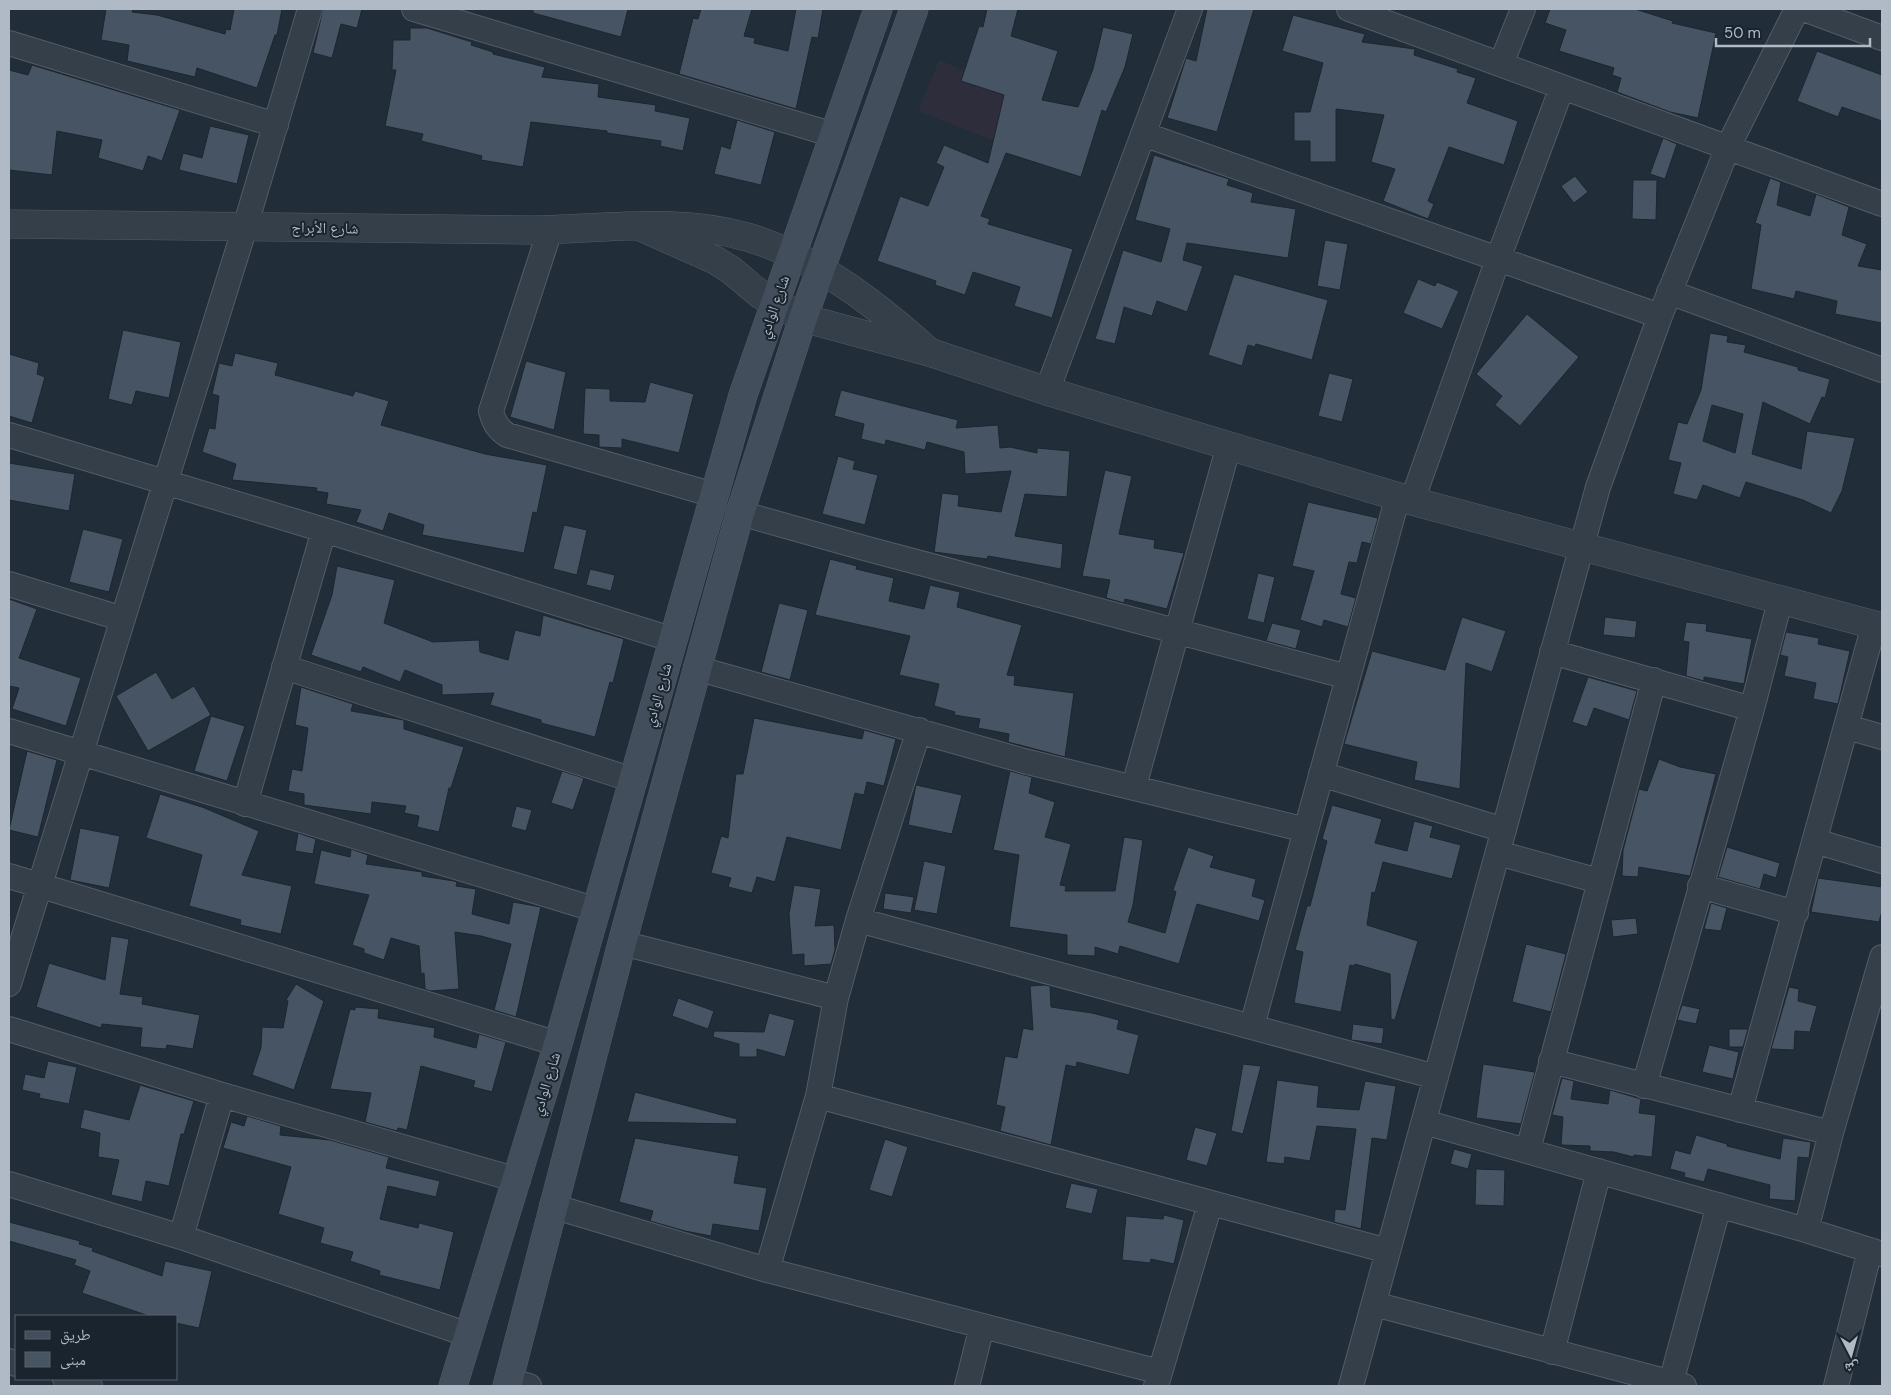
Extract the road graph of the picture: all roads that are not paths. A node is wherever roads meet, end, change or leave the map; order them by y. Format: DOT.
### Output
graph roads {
  1 [pos="310,9"];
  2 [pos="414,9"];
  3 [pos="878,9"];
  4 [pos="914,9"];
  5 [pos="1190,9"];
  6 [pos="1523,9"];
  7 [pos="1797,9"];
  8 [pos="1804,9"];
  9 [pos="1354,10"];
  10 [pos="1882,38"];
  11 [pos="9,43"];
  12 [pos="1501,64"];
  13 [pos="1562,87"];
  14 [pos="276,124"];
  15 [pos="1143,134"];
  16 [pos="834,135"];
  17 [pos="1728,146"];
  18 [pos="1882,204"];
  19 [pos="9,224"];
  20 [pos="245,227"];
  21 [pos="641,227"];
  22 [pos="550,230"];
  23 [pos="792,255"];
  24 [pos="1498,259"];
  25 [pos="821,270"];
  26 [pos="1669,292"];
  27 [pos="775,304"];
  28 [pos="1660,316"];
  29 [pos="803,318"];
  30 [pos="929,352"];
  31 [pos="1882,370"];
  32 [pos="1047,392"];
  33 [pos="9,435"];
  34 [pos="1229,445"];
  35 [pos="165,482"];
  36 [pos="714,495"];
  37 [pos="1405,498"];
  38 [pos="740,513"];
  39 [pos="324,530"];
  40 [pos="1580,547"];
  41 [pos="9,584"];
  42 [pos="1780,601"];
  43 [pos="123,619"];
  44 [pos="1878,626"];
  45 [pos="1177,631"];
  46 [pos="674,640"];
  47 [pos="1552,652"];
  48 [pos="284,667"];
  49 [pos="696,668"];
  50 [pos="1348,677"];
  51 [pos="1654,680"];
  52 [pos="1752,709"];
  53 [pos="1847,727"];
  54 [pos="919,730"];
  55 [pos="9,731"];
  56 [pos="1882,737"];
  57 [pos="81,753"];
  58 [pos="1321,774"];
  59 [pos="634,780"];
  60 [pos="1134,786"];
  61 [pos="245,804"];
  62 [pos="1306,830"];
  63 [pos="1504,830"];
  64 [pos="1815,841"];
  65 [pos="1498,853"];
  66 [pos="1882,861"];
  67 [pos="9,876"];
  68 [pos="1599,881"];
  69 [pos="39,886"];
  70 [pos="1700,886"];
  71 [pos="597,910"];
  72 [pos="1796,913"];
  73 [pos="858,920"];
  74 [pos="622,943"];
  75 [pos="1882,960"];
  76 [pos="9,984"];
  77 [pos="836,998"];
  78 [pos="1252,1026"];
  79 [pos="9,1028"];
  80 [pos="558,1044"];
  81 [pos="1551,1061"];
  82 [pos="1436,1078"];
  83 [pos="1644,1086"];
  84 [pos="222,1095"];
  85 [pos="818,1096"];
  86 [pos="1740,1110"];
  87 [pos="1424,1122"];
  88 [pos="1831,1133"];
  89 [pos="1528,1150"];
  90 [pos="1599,1171"];
  91 [pos="518,1180"];
  92 [pos="9,1184"];
  93 [pos="1210,1204"];
  94 [pos="1719,1205"];
  95 [pos="552,1206"];
  96 [pos="1806,1230"];
  97 [pos="181,1237"];
  98 [pos="1388,1251"];
  99 [pos="1876,1252"];
  100 [pos="767,1270"];
  101 [pos="1374,1304"];
  102 [pos="982,1326"];
  103 [pos="469,1335"];
  104 [pos="1552,1352"];
  105 [pos="1158,1379"];
  106 [pos="69,1380"];
  107 [pos="515,1384"];
  108 [pos="1675,1385"];
  109 [pos="90,1386"];
  110 [pos="453,1386"];
  111 [pos="967,1386"];
  112 [pos="1352,1386"];
  113 [pos="1836,1386"];
  1 -- 14 [label="street"];
  2 -- 16 [label="street"];
  3 -- 16 [label="main road, شارع الوادي"];
  4 -- 25 [label="main road, شارع الوادي"];
  5 -- 15 [label="street"];
  6 -- 12 [label="street"];
  7 -- 17 [label="street"];
  8 -- 10 [label="street"];
  9 -- 12 [label="street"];
  11 -- 14 [label="street"];
  12 -- 13 [label="street"];
  13 -- 17 [label="street"];
  13 -- 24 [label="street"];
  14 -- 20 [label="street"];
  15 -- 24 [label="street"];
  15 -- 32 [label="street"];
  16 -- 23 [label="main road, شارع الوادي"];
  17 -- 18 [label="street"];
  17 -- 26 [label="street"];
  19 -- 20 [label="street, شارع الأبراج"];
  20 -- 22 [label="street, شارع الأبراج"];
  20 -- 35 [label="street"];
  21 -- 22 [label="street, شارع الأبراج"];
  21 -- 23 [label="street, شارع الأبراج"];
  21 -- 27 [label="street"];
  22 -- 36 [label="street"];
  23 -- 25 [label="street, شارع الأبراج"];
  23 -- 27 [label="main road, شارع الوادي"];
  24 -- 28 [label="street"];
  24 -- 37 [label="street"];
  25 -- 29 [label="main road, شارع الوادي"];
  25 -- 30 [label="street, شارع الأبراج"];
  26 -- 28 [label="street"];
  26 -- 31 [label="street"];
  27 -- 29 [label="street"];
  27 -- 36 [label="main road, شارع الوادي"];
  28 -- 40 [label="street"];
  29 -- 30 [label="street"];
  29 -- 38 [label="main road, شارع الوادي"];
  30 -- 32 [label="street"];
  32 -- 34 [label="street"];
  33 -- 35 [label="street"];
  34 -- 37 [label="street"];
  34 -- 45 [label="street"];
  35 -- 39 [label="street"];
  35 -- 43 [label="street"];
  36 -- 46 [label="main road, شارع الوادي"];
  37 -- 40 [label="street"];
  37 -- 50 [label="street"];
  38 -- 45 [label="street"];
  38 -- 49 [label="main road, شارع الوادي"];
  39 -- 46 [label="street"];
  39 -- 48 [label="street"];
  40 -- 42 [label="street"];
  40 -- 47 [label="street"];
  41 -- 43 [label="street"];
  42 -- 44 [label="street"];
  42 -- 52 [label="street"];
  43 -- 57 [label="street"];
  44 -- 53 [label="street"];
  45 -- 50 [label="street"];
  45 -- 60 [label="street"];
  46 -- 59 [label="main road, شارع الوادي"];
  47 -- 51 [label="street"];
  47 -- 63 [label="street"];
  48 -- 59 [label="street"];
  48 -- 61 [label="street"];
  49 -- 54 [label="street"];
  49 -- 74 [label="main road, شارع الوادي"];
  50 -- 58 [label="street"];
  51 -- 52 [label="street"];
  51 -- 68 [label="street"];
  52 -- 70 [label="street"];
  53 -- 56 [label="street"];
  53 -- 64 [label="street"];
  54 -- 60 [label="street"];
  54 -- 73 [label="street"];
  55 -- 57 [label="street"];
  57 -- 61 [label="street"];
  57 -- 69 [label="street"];
  58 -- 62 [label="street"];
  58 -- 63 [label="street"];
  59 -- 71 [label="main road, شارع الوادي"];
  60 -- 62 [label="street"];
  61 -- 71 [label="street"];
  62 -- 78 [label="street"];
  63 -- 65 [label="street"];
  64 -- 66 [label="street"];
  64 -- 72 [label="street"];
  65 -- 68 [label="street"];
  65 -- 82 [label="street"];
  67 -- 69 [label="street"];
  68 -- 81 [label="street"];
  69 -- 76 [label="street"];
  69 -- 80 [label="street"];
  70 -- 72 [label="street"];
  70 -- 83 [label="street"];
  71 -- 80 [label="main road, شارع الوادي"];
  72 -- 86 [label="street"];
  73 -- 77 [label="street"];
  73 -- 78 [label="street"];
  74 -- 77 [label="street"];
  74 -- 95 [label="main road, شارع الوادي"];
  75 -- 88 [label="street"];
  77 -- 85 [label="street"];
  78 -- 82 [label="street"];
  79 -- 84 [label="street"];
  80 -- 91 [label="main road, شارع الوادي"];
  81 -- 83 [label="street"];
  81 -- 89 [label="street"];
  82 -- 87 [label="street"];
  83 -- 86 [label="street"];
  84 -- 91 [label="street"];
  84 -- 97 [label="street"];
  85 -- 93 [label="street"];
  85 -- 100 [label="street"];
  86 -- 88 [label="street"];
  87 -- 89 [label="street"];
  87 -- 98 [label="street"];
  88 -- 96 [label="street"];
  89 -- 90 [label="street"];
  90 -- 94 [label="street"];
  90 -- 104 [label="street"];
  91 -- 103 [label="main road, شارع الوادي"];
  92 -- 97 [label="street"];
  93 -- 98 [label="street"];
  93 -- 105 [label="street"];
  94 -- 96 [label="street"];
  94 -- 108 [label="street"];
  95 -- 100 [label="street"];
  95 -- 107 [label="main road, شارع الوادي"];
  96 -- 99 [label="street"];
  97 -- 103 [label="street"];
  98 -- 101 [label="street"];
  99 -- 113 [label="street"];
  100 -- 102 [label="street"];
  101 -- 104 [label="street"];
  101 -- 112 [label="street"];
  102 -- 105 [label="street"];
  102 -- 111 [label="street"];
  103 -- 110 [label="main road, شارع الوادي"];
  104 -- 108 [label="street"];
  106 -- 109 [label="street"];
}
